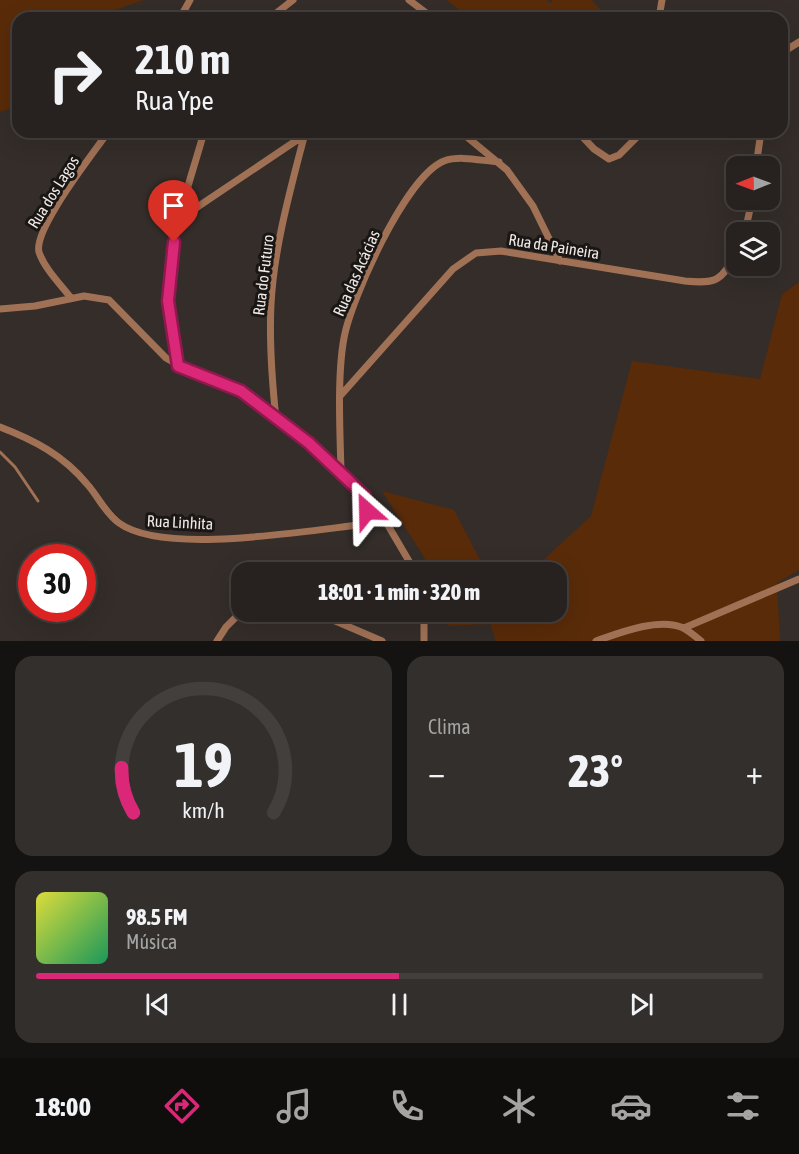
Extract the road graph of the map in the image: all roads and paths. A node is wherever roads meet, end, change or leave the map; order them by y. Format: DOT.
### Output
graph roads {
  1 [pos="294,0"];
  2 [pos="409,0"];
  3 [pos="278,12"];
  4 [pos="425,12"];
  5 [pos="104,138"];
  6 [pos="202,138"];
  7 [pos="300,138"];
  8 [pos="305,138"];
  9 [pos="469,138"];
  10 [pos="584,138"];
  11 [pos="636,138"];
  12 [pos="760,138"];
  13 [pos="757,156"];
  14 [pos="499,162"];
  15 [pos="181,218"];
  16 [pos="560,261"];
  17 [pos="726,270"];
  18 [pos="71,298"];
  19 [pos="0,309"];
  20 [pos="178,366"];
  21 [pos="341,395"];
  22 [pos="276,419"];
  23 [pos="0,427"];
  24 [pos="0,452"];
  25 [pos="341,471"];
  26 [pos="365,496"];
  27 [pos="38,501"];
  28 [pos="386,522"];
  29 [pos="361,524"];
  30 [pos="410,562"];
  31 [pos="799,579"];
  32 [pos="231,622"];
  33 [pos="338,622"];
  34 [pos="424,622"];
  35 [pos="684,628"];
  36 [pos="217,641"];
  37 [pos="382,641"];
  38 [pos="424,641"];
  39 [pos="596,641"];
  40 [pos="701,641"];
  1 -- 3 [label="street"];
  2 -- 4 [label="street"];
  5 -- 18 [label="street, Rua dos Lagos"];
  6 -- 15 [label="street"];
  7 -- 15 [label="street"];
  8 -- 22 [label="street, Rua do Futuro"];
  9 -- 14 [label="street"];
  10 -- 11 [label="street"];
  12 -- 13 [label="street"];
  14 -- 16 [label="street"];
  14 -- 21 [label="street, Rua das Acácias"];
  15 -- 20 [label="street"];
  16 -- 17 [label="street, Rua da Paineira"];
  16 -- 21 [label="street, Rua da Paineira"];
  18 -- 19 [label="street"];
  18 -- 20 [label="street"];
  20 -- 22 [label="street"];
  21 -- 25 [label="street, Rua das Acácias"];
  22 -- 25 [label="street"];
  23 -- 29 [label="street, Rua Linhita"];
  24 -- 27 [label="lane"];
  25 -- 26 [label="street"];
  26 -- 28 [label="street"];
  26 -- 29 [label="street"];
  28 -- 29 [label="street, Rua Linhita"];
  28 -- 30 [label="street"];
  31 -- 35 [label="street"];
  32 -- 36 [label="street"];
  33 -- 37 [label="street"];
  34 -- 38 [label="street"];
  35 -- 39 [label="street"];
  35 -- 40 [label="street"];
}
